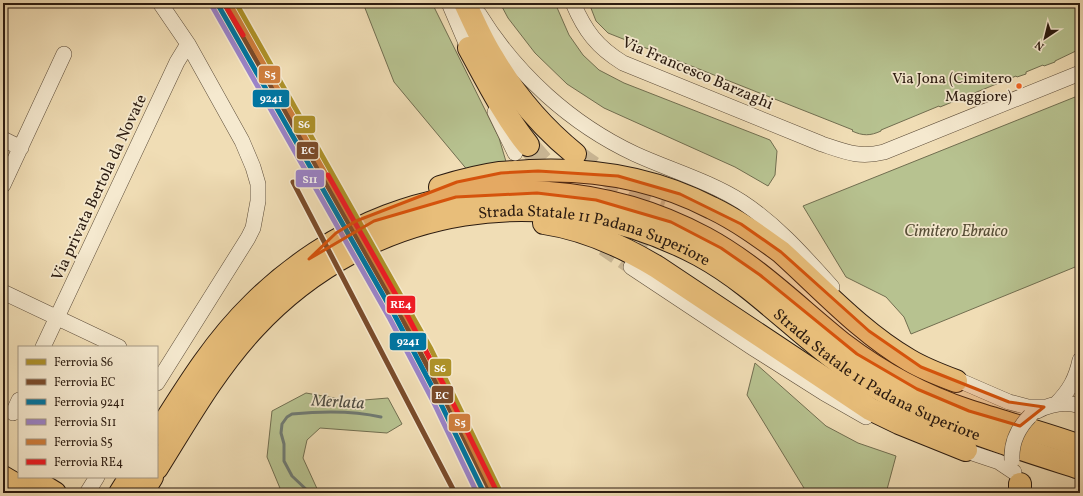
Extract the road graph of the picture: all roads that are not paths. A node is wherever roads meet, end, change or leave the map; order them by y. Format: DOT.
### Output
graph roads {
  1 [pos="160,3"];
  2 [pos="449,3"];
  3 [pos="465,3"];
  4 [pos="472,3"];
  5 [pos="573,3"];
  6 [pos="188,44"];
  7 [pos="469,48"];
  8 [pos="64,54"];
  9 [pos="1080,73"];
  10 [pos="3,139"];
  11 [pos="21,148"];
  12 [pos="522,149"];
  13 [pos="575,154"];
  14 [pos="3,185"];
  15 [pos="665,203"];
  16 [pos="647,248"];
  17 [pos="314,266"];
  18 [pos="631,266"];
  19 [pos="3,292"];
  20 [pos="56,317"];
  21 [pos="43,346"];
  22 [pos="117,346"];
  23 [pos="1079,371"];
  24 [pos="158,381"];
  25 [pos="956,381"];
  26 [pos="1050,406"];
  27 [pos="1080,406"];
  28 [pos="158,432"];
  29 [pos="989,438"];
  30 [pos="1059,438"];
  31 [pos="1080,446"];
  32 [pos="966,450"];
  33 [pos="3,461"];
  34 [pos="158,466"];
  35 [pos="1080,468"];
  36 [pos="18,470"];
  37 [pos="3,476"];
  38 [pos="31,478"];
  39 [pos="96,478"];
  40 [pos="129,478"];
  41 [pos="151,478"];
  42 [pos="1019,480"];
  43 [pos="30,493"];
  44 [pos="55,493"];
  45 [pos="87,493"];
  46 [pos="120,493"];
  47 [pos="142,493"];
  1 -- 6 [label="street"];
  2 -- 7 [label="street"];
  3 -- 13 [label="highway"];
  4 -- 25 [label="street"];
  5 -- 9 [label="street, Via Francesco Barzaghi"];
  6 -- 20 [label="street, Via privata Bertola da Novate"];
  6 -- 24 [label="street"];
  7 -- 12 [label="highway"];
  8 -- 11 [label="street"];
  10 -- 11 [label="street"];
  11 -- 14 [label="street"];
  15 -- 30 [label="highway"];
  16 -- 29 [label="highway"];
  17 -- 25 [label="highway"];
  17 -- 28 [label="highway, Strada Statale 11 Padana Superiore"];
  17 -- 29 [label="highway, Strada Statale 11 Padana Superiore"];
  17 -- 30 [label="highway, Strada Statale 11 Padana Superiore"];
  17 -- 32 [label="highway"];
  17 -- 34 [label="highway, Strada Statale 11 Padana Superiore"];
  18 -- 32 [label="street"];
  19 -- 20 [label="street"];
  20 -- 21 [label="street, Via privata Bertola da Novate"];
  20 -- 22 [label="street"];
  23 -- 26 [label="street"];
  25 -- 26 [label="street"];
  26 -- 27 [label="street"];
  26 -- 42 [label="street, bridge"];
  29 -- 35 [label="highway, Strada Statale 11 Padana Superiore"];
  30 -- 31 [label="highway, Strada Statale 11 Padana Superiore"];
  32 -- 42 [label="street"];
  33 -- 36 [label="highway"];
  37 -- 43 [label="highway"];
  38 -- 44 [label="highway"];
  39 -- 45 [label="street"];
  40 -- 46 [label="highway"];
  41 -- 47 [label="highway"];
}
